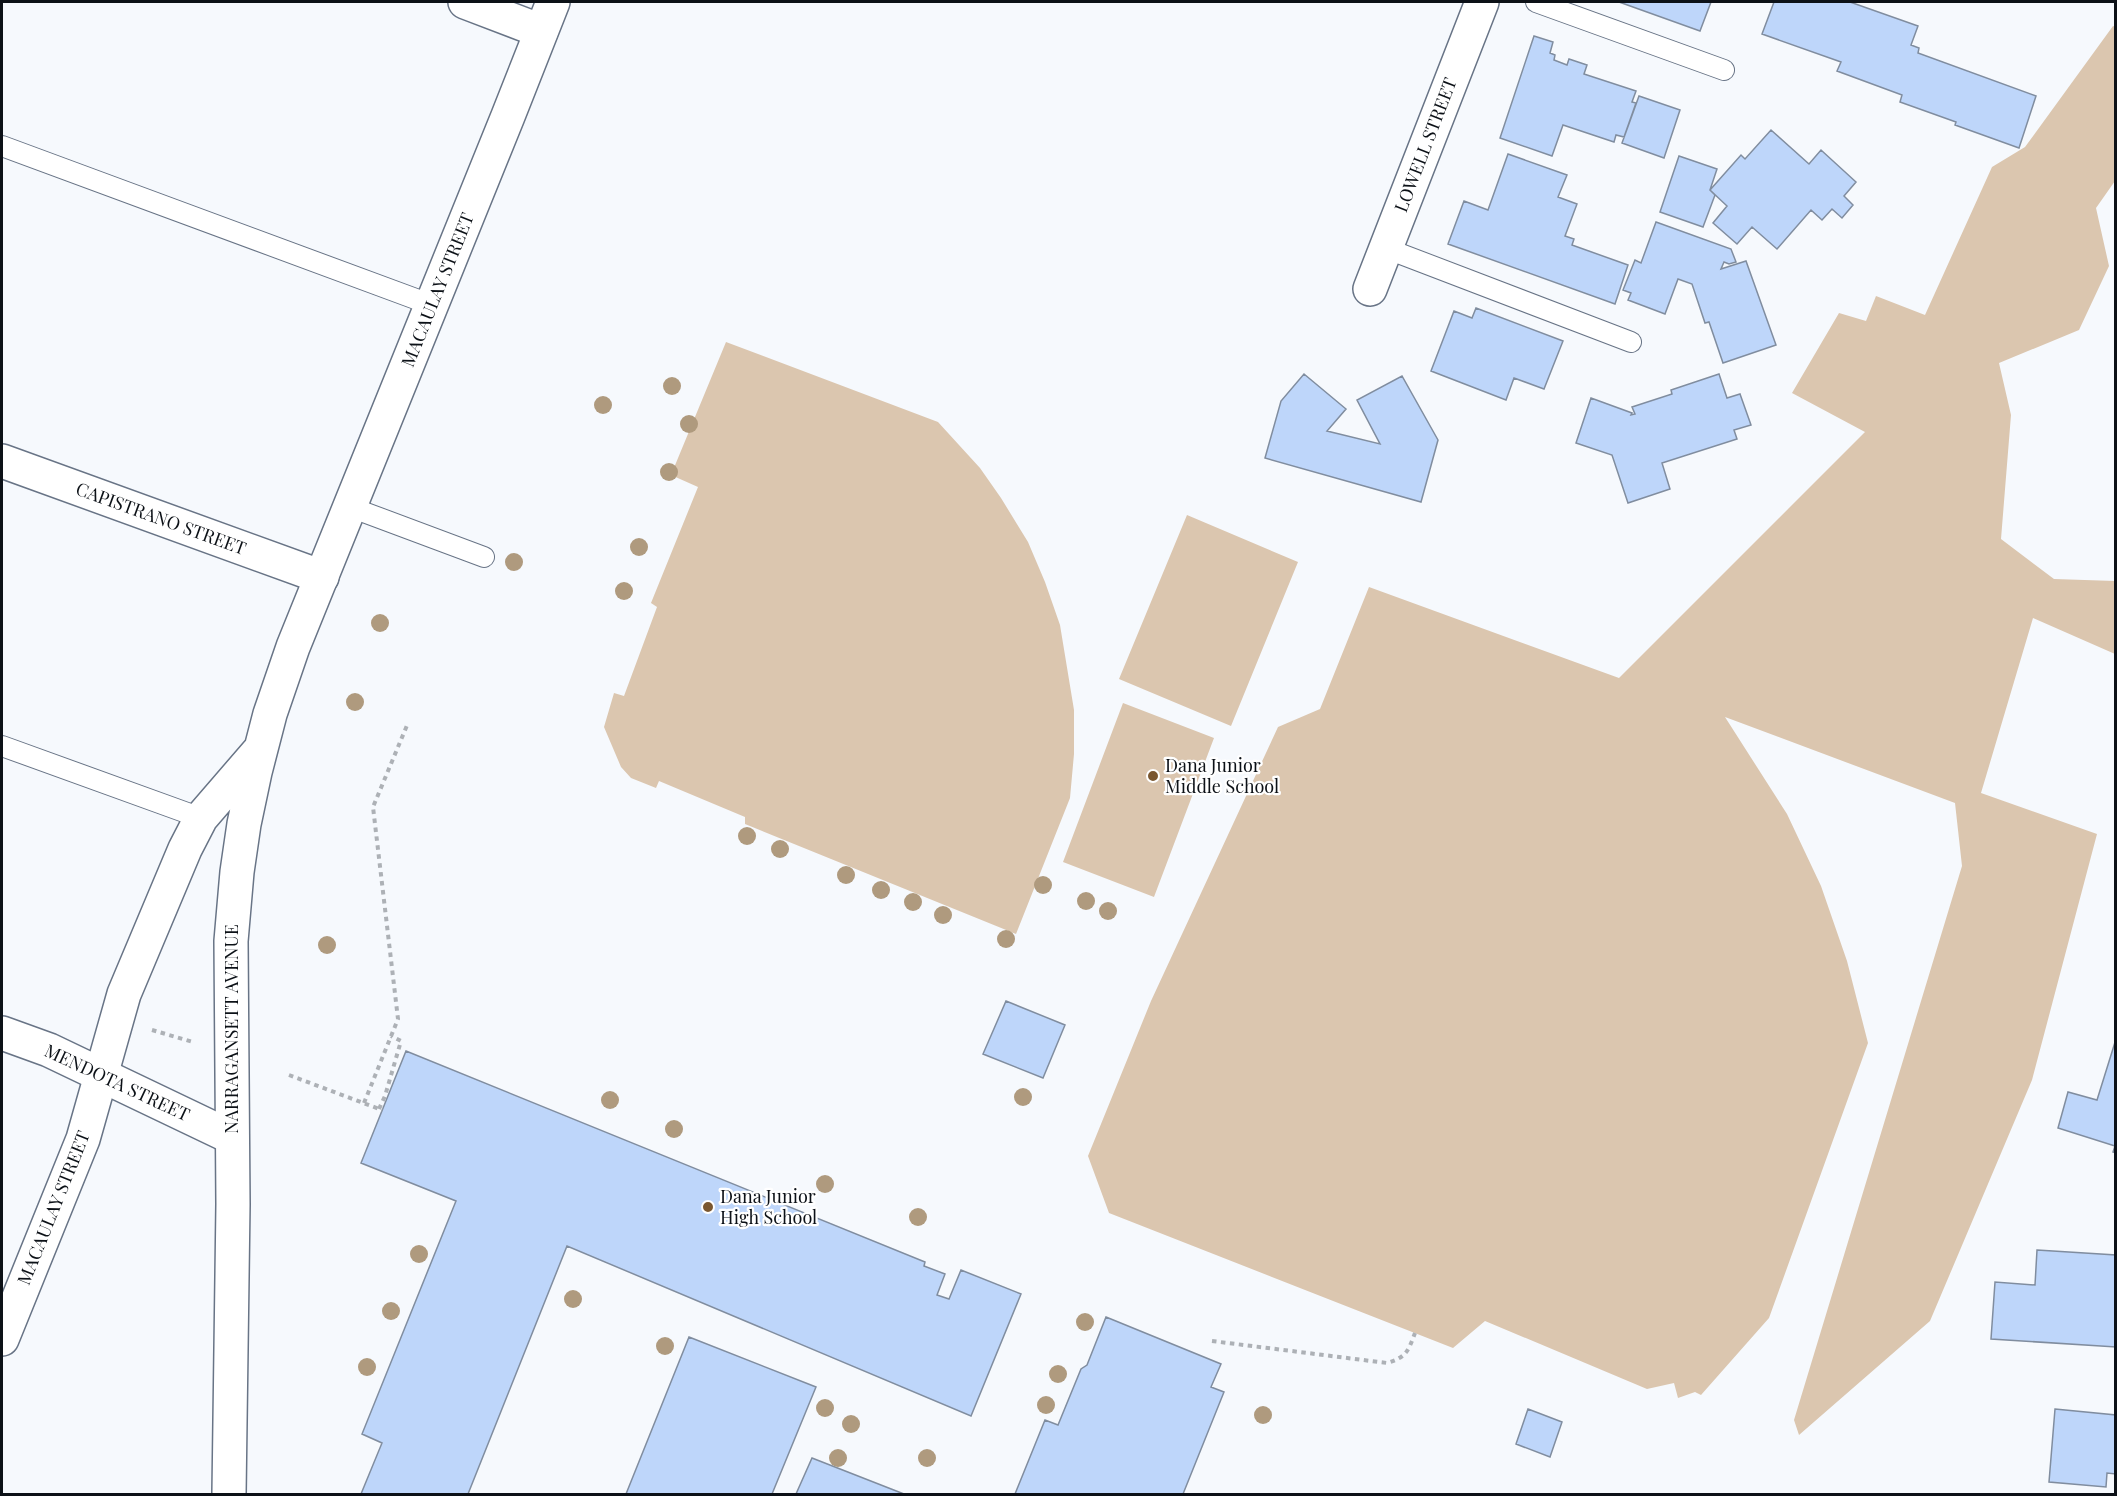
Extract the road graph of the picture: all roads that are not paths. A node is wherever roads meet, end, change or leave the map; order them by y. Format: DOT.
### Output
graph roads {
  1 [pos="465,2"];
  2 [pos="1482,2"];
  3 [pos="1536,2"];
  4 [pos="547,16"];
  5 [pos="1724,70"];
  6 [pos="2,146"];
  7 [pos="1385,248"];
  8 [pos="1370,289"];
  9 [pos="432,305"];
  10 [pos="1631,342"];
  11 [pos="2,460"];
  12 [pos="350,507"];
  13 [pos="484,556"];
  14 [pos="322,577"];
  15 [pos="2,746"];
  16 [pos="261,748"];
  17 [pos="201,818"];
  18 [pos="2,1033"];
  19 [pos="101,1074"];
  20 [pos="231,1137"];
  21 [pos="4,1324"];
  22 [pos="229,1494"];
  1 -- 4 [label="street"];
  2 -- 7 [label="street, LOWELL STREET"];
  3 -- 5 [label="lane"];
  4 -- 9 [label="street, MACAULAY STREET"];
  6 -- 9 [label="lane"];
  7 -- 8 [label="street, LOWELL STREET"];
  7 -- 10 [label="lane"];
  9 -- 12 [label="street, MACAULAY STREET"];
  11 -- 14 [label="street, CAPISTRANO STREET"];
  12 -- 13 [label="lane"];
  12 -- 14 [label="street, MACAULAY STREET"];
  14 -- 16 [label="street, NARRAGANSETT AVENUE"];
  15 -- 17 [label="lane"];
  16 -- 17 [label="street, MACAULAY STREET"];
  16 -- 20 [label="street, NARRAGANSETT AVENUE"];
  17 -- 19 [label="street, MACAULAY STREET"];
  18 -- 19 [label="street, MENDOTA STREET"];
  19 -- 20 [label="street, MENDOTA STREET"];
  19 -- 21 [label="street, MACAULAY STREET"];
  20 -- 22 [label="street, NARRAGANSETT AVENUE"];
}
